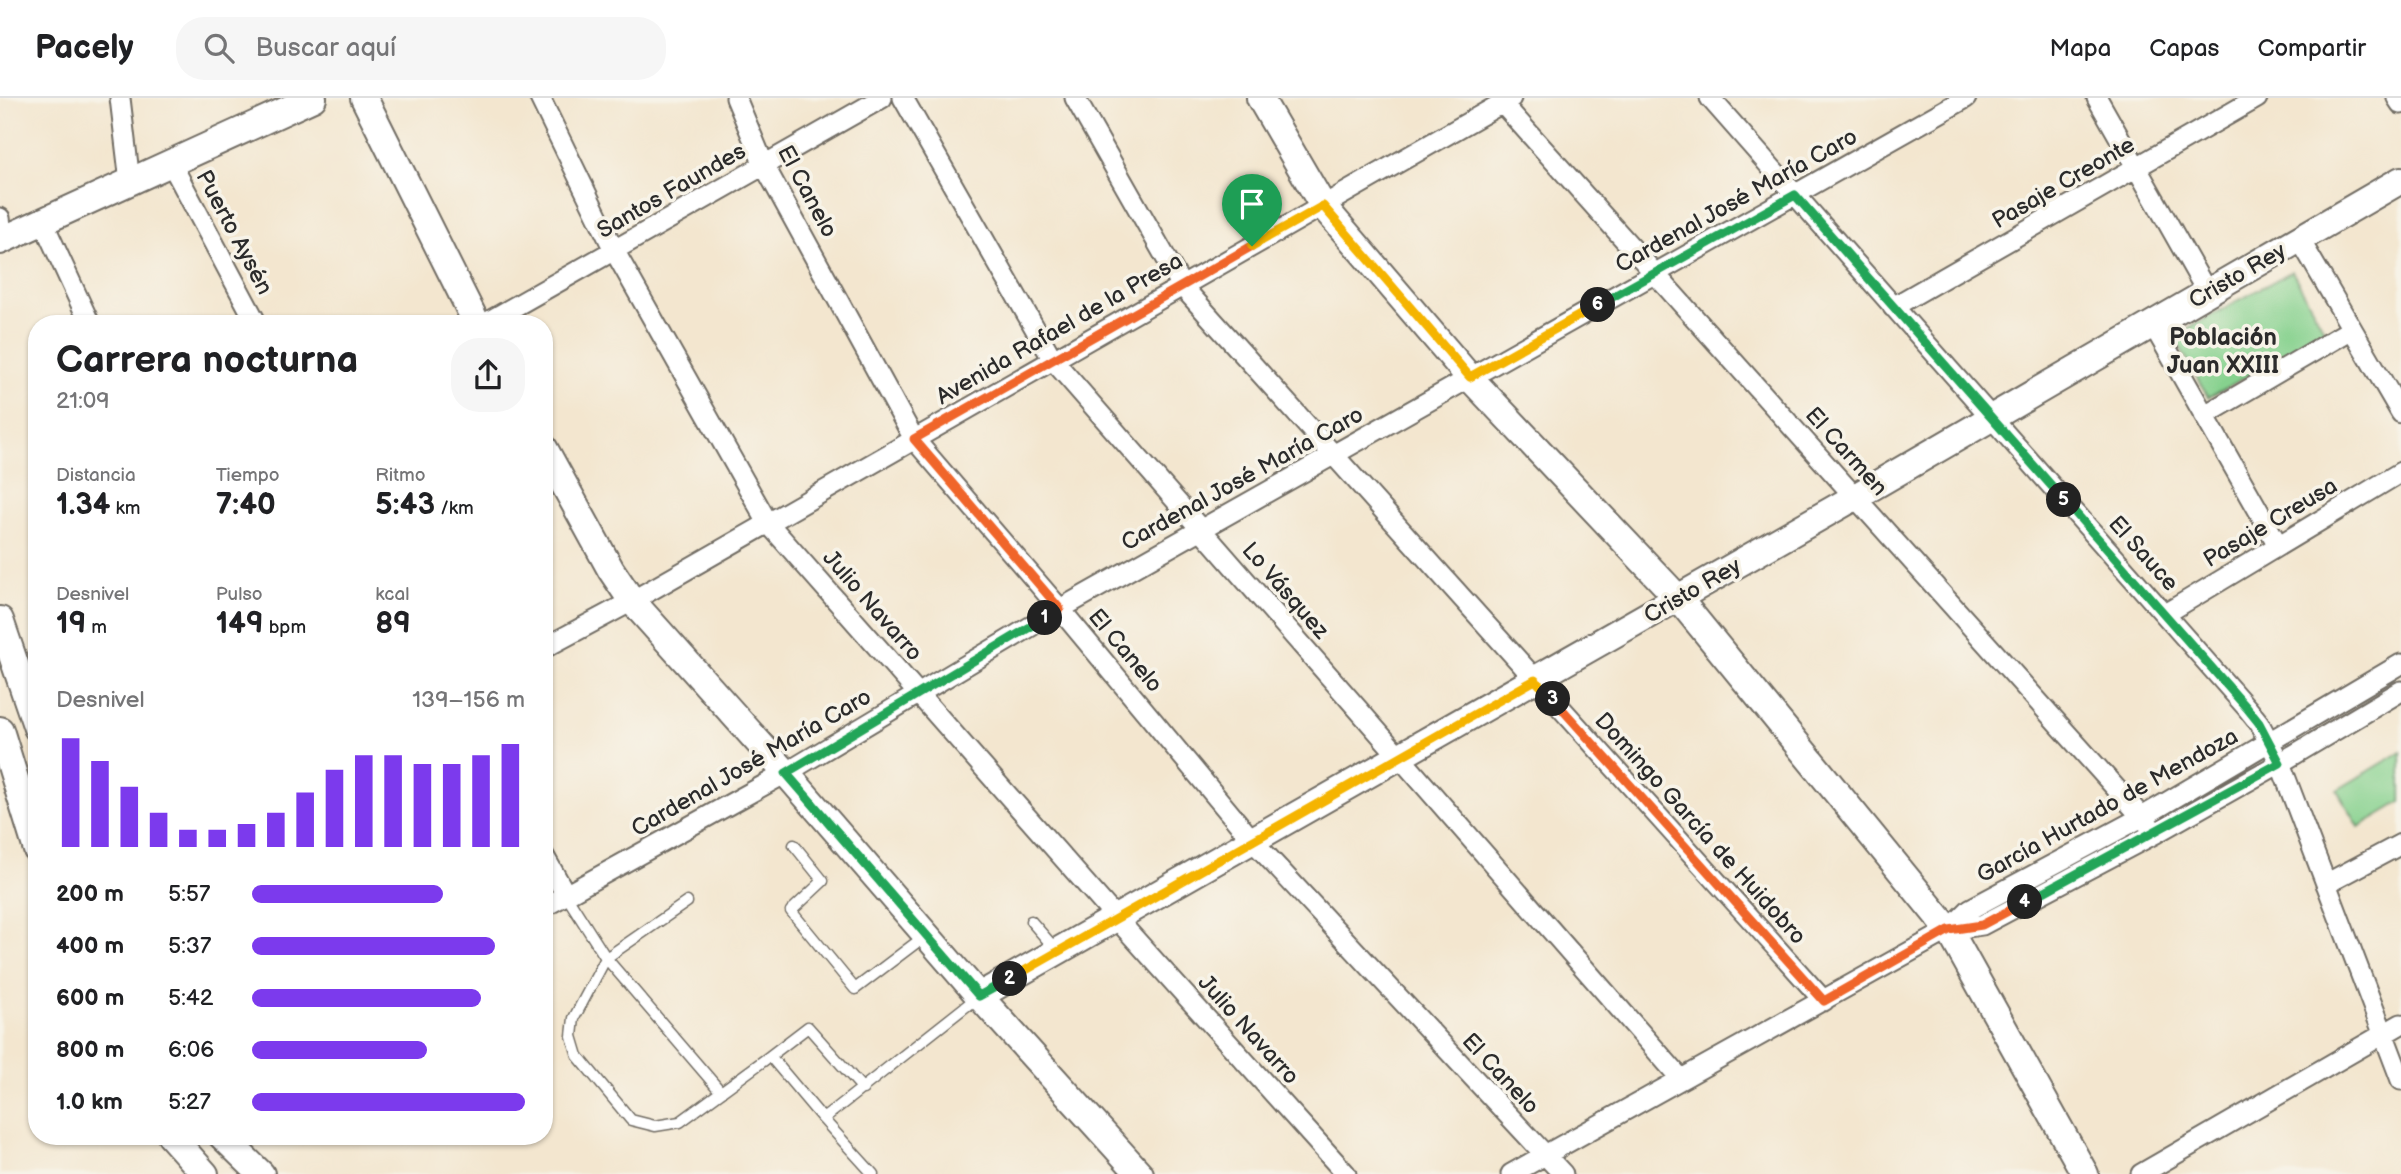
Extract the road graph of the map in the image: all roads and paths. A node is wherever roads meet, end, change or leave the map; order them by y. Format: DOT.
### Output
graph roads {
  1 [pos="120,98"];
  2 [pos="313,98"];
  3 [pos="364,98"];
  4 [pos="540,98"];
  5 [pos="736,98"];
  6 [pos="882,98"];
  7 [pos="903,98"];
  8 [pos="1075,98"];
  9 [pos="1260,98"];
  10 [pos="1710,98"];
  11 [pos="1966,98"];
  12 [pos="2097,98"];
  13 [pos="2257,98"];
  14 [pos="2398,98"];
  15 [pos="1506,101"];
  16 [pos="2401,104"];
  17 [pos="171,163"];
  18 [pos="764,165"];
  19 [pos="2137,168"];
  20 [pos="2401,180"];
  21 [pos="130,182"];
  22 [pos="1795,195"];
  23 [pos="1323,206"];
  24 [pos="43,222"];
  25 [pos="1,233"];
  26 [pos="2300,238"];
  27 [pos="614,250"];
  28 [pos="1656,273"];
  29 [pos="1182,286"];
  30 [pos="2207,292"];
  31 [pos="1893,307"];
  32 [pos="86,315"];
  33 [pos="252,315"];
  34 [pos="472,315"];
  35 [pos="500,315"];
  36 [pos="2152,323"];
  37 [pos="2352,329"];
  38 [pos="1053,360"];
  39 [pos="1470,377"];
  40 [pos="2401,413"];
  41 [pos="2205,415"];
  42 [pos="1990,417"];
  43 [pos="914,439"];
  44 [pos="1335,454"];
  45 [pos="553,464"];
  46 [pos="2401,472"];
  47 [pos="1855,497"];
  48 [pos="768,523"];
  49 [pos="1200,530"];
  50 [pos="2278,545"];
  51 [pos="1678,598"];
  52 [pos="632,601"];
  53 [pos="1060,609"];
  54 [pos="2165,614"];
  55 [pos="0,620"];
  56 [pos="553,643"];
  57 [pos="2401,664"];
  58 [pos="28,680"];
  59 [pos="1535,680"];
  60 [pos="2401,691"];
  61 [pos="919,693"];
  62 [pos="0,730"];
  63 [pos="2269,741"];
  64 [pos="1399,757"];
  65 [pos="2280,763"];
  66 [pos="786,773"];
  67 [pos="2142,817"];
  68 [pos="28,821"];
  69 [pos="2156,832"];
  70 [pos="1252,840"];
  71 [pos="2401,844"];
  72 [pos="794,845"];
  73 [pos="553,872"];
  74 [pos="2326,884"];
  75 [pos="566,895"];
  76 [pos="553,902"];
  77 [pos="687,902"];
  78 [pos="1116,918"];
  79 [pos="1031,921"];
  80 [pos="1949,930"];
  81 [pos="926,936"];
  82 [pos="1057,952"];
  83 [pos="606,958"];
  84 [pos="979,996"];
  85 [pos="1824,1001"];
  86 [pos="2401,1024"];
  87 [pos="2383,1034"];
  88 [pos="770,1056"];
  89 [pos="1681,1079"];
  90 [pos="2401,1080"];
  91 [pos="863,1089"];
  92 [pos="721,1092"];
  93 [pos="823,1119"];
  94 [pos="181,1145"];
  95 [pos="231,1145"];
  96 [pos="1544,1156"];
  97 [pos="205,1174"];
  98 [pos="261,1174"];
  99 [pos="873,1174"];
  100 [pos="1140,1174"];
  101 [pos="1346,1174"];
  102 [pos="1511,1174"];
  103 [pos="1563,1174"];
  104 [pos="2085,1174"];
  105 [pos="2141,1174"];
  1 -- 21 [label="street"];
  2 -- 17 [label="street"];
  3 -- 34 [label="street"];
  4 -- 27 [label="street, Julio Navarro"];
  5 -- 18 [label="street, El Canelo"];
  6 -- 18 [label="street, Santos Faundes"];
  7 -- 38 [label="street, Lo Vásquez"];
  8 -- 29 [label="street, Domingo García de Huidobro"];
  9 -- 23 [label="street"];
  10 -- 22 [label="street, El Sauce"];
  11 -- 22 [label="street, Cardenal José María Caro"];
  12 -- 19 [label="street"];
  13 -- 19 [label="street, Pasaje Creonte"];
  14 -- 16 [label="street"];
  15 -- 23 [label="street, Avenida Rafael de la Presa"];
  15 -- 28 [label="street, El Carmen"];
  17 -- 21 [label="street"];
  17 -- 33 [label="street, Puerto Aysén"];
  18 -- 27 [label="street, Santos Faundes"];
  18 -- 43 [label="street, El Canelo"];
  19 -- 30 [label="street"];
  19 -- 31 [label="street, Pasaje Creonte"];
  20 -- 26 [label="street, Cristo Rey"];
  21 -- 24 [label="street"];
  22 -- 28 [label="street, Cardenal José María Caro"];
  22 -- 31 [label="street, El Sauce"];
  23 -- 29 [label="street, Avenida Rafael de la Presa"];
  23 -- 39 [label="street"];
  24 -- 25 [label="street"];
  24 -- 32 [label="street"];
  26 -- 30 [label="street, Cristo Rey"];
  26 -- 37 [label="street"];
  27 -- 35 [label="street, Santos Faundes"];
  27 -- 48 [label="street, Julio Navarro"];
  28 -- 39 [label="street, Cardenal José María Caro"];
  28 -- 47 [label="street, El Carmen"];
  29 -- 38 [label="street, Avenida Rafael de la Presa"];
  29 -- 44 [label="street, Domingo García de Huidobro"];
  30 -- 36 [label="street, Cristo Rey"];
  31 -- 42 [label="street, El Sauce"];
  36 -- 41 [label="street"];
  36 -- 42 [label="street, Cristo Rey"];
  37 -- 40 [label="street"];
  37 -- 41 [label="street"];
  38 -- 43 [label="street, Avenida Rafael de la Presa"];
  38 -- 49 [label="street, Lo Vásquez"];
  39 -- 44 [label="street, Cardenal José María Caro"];
  39 -- 51 [label="street"];
  41 -- 50 [label="street"];
  42 -- 47 [label="street, Cristo Rey"];
  42 -- 54 [label="street, El Sauce"];
  43 -- 48 [label="street, Avenida Rafael de la Presa"];
  43 -- 53 [label="street, El Canelo"];
  44 -- 49 [label="street, Cardenal José María Caro"];
  44 -- 59 [label="street, Domingo García de Huidobro"];
  45 -- 52 [label="street"];
  46 -- 50 [label="street, Pasaje Creusa"];
  47 -- 51 [label="street, Cristo Rey"];
  47 -- 67 [label="street, El Carmen"];
  48 -- 52 [label="street, Avenida Rafael de la Presa"];
  48 -- 61 [label="street, Julio Navarro"];
  49 -- 53 [label="street, Cardenal José María Caro"];
  49 -- 64 [label="street, Lo Vásquez"];
  50 -- 54 [label="street, Pasaje Creusa"];
  51 -- 59 [label="street, Cristo Rey"];
  51 -- 80 [label="street"];
  52 -- 56 [label="street, Avenida Rafael de la Presa"];
  52 -- 66 [label="street"];
  53 -- 61 [label="street, Cardenal José María Caro"];
  53 -- 70 [label="street, El Canelo"];
  54 -- 63 [label="street, El Sauce"];
  55 -- 58 [label="street"];
  57 -- 63 [label="street, García Hurtado de Mendoza"];
  59 -- 64 [label="street, Cristo Rey"];
  59 -- 85 [label="street, Domingo García de Huidobro"];
  60 -- 65 [label="street, García Hurtado de Mendoza"];
  61 -- 66 [label="street, Cardenal José María Caro"];
  61 -- 78 [label="street, Julio Navarro"];
  62 -- 68 [label="street"];
  63 -- 65 [label="street, El Sauce"];
  63 -- 67 [label="street, García Hurtado de Mendoza"];
  64 -- 70 [label="street, Cristo Rey"];
  64 -- 89 [label="street, Lo Vásquez"];
  65 -- 69 [label="street, García Hurtado de Mendoza"];
  65 -- 74 [label="street, El Sauce"];
  66 -- 75 [label="street, Cardenal José María Caro"];
  66 -- 81 [label="street"];
  67 -- 69 [label="street, El Carmen"];
  67 -- 80 [label="street, García Hurtado de Mendoza"];
  69 -- 80 [label="street, García Hurtado de Mendoza"];
  70 -- 78 [label="street, Cristo Rey"];
  70 -- 96 [label="street, El Canelo"];
  71 -- 74 [label="street"];
  72 -- 81 [label="lane"];
  73 -- 75 [label="street"];
  74 -- 87 [label="street, El Sauce"];
  75 -- 76 [label="street, Cardenal José María Caro"];
  75 -- 83 [label="lane"];
  77 -- 83 [label="lane"];
  78 -- 82 [label="street, Cristo Rey"];
  78 -- 101 [label="street, Julio Navarro"];
  79 -- 82 [label="lane"];
  80 -- 85 [label="street, García Hurtado de Mendoza"];
  80 -- 104 [label="street"];
  81 -- 84 [label="street"];
  82 -- 84 [label="street, Cristo Rey"];
  83 -- 92 [label="lane"];
  83 -- 92 [label="lane"];
  84 -- 91 [label="lane"];
  84 -- 100 [label="street"];
  85 -- 89 [label="street, García Hurtado de Mendoza"];
  86 -- 87 [label="street"];
  87 -- 90 [label="street, El Sauce"];
  87 -- 105 [label="street"];
  88 -- 91 [label="lane"];
  88 -- 92 [label="lane"];
  88 -- 93 [label="lane"];
  89 -- 96 [label="street, García Hurtado de Mendoza"];
  91 -- 93 [label="lane"];
  93 -- 99 [label="lane"];
  94 -- 97 [label="street"];
  95 -- 98 [label="street"];
  96 -- 102 [label="street, García Hurtado de Mendoza"];
  96 -- 103 [label="street, El Canelo"];
}
